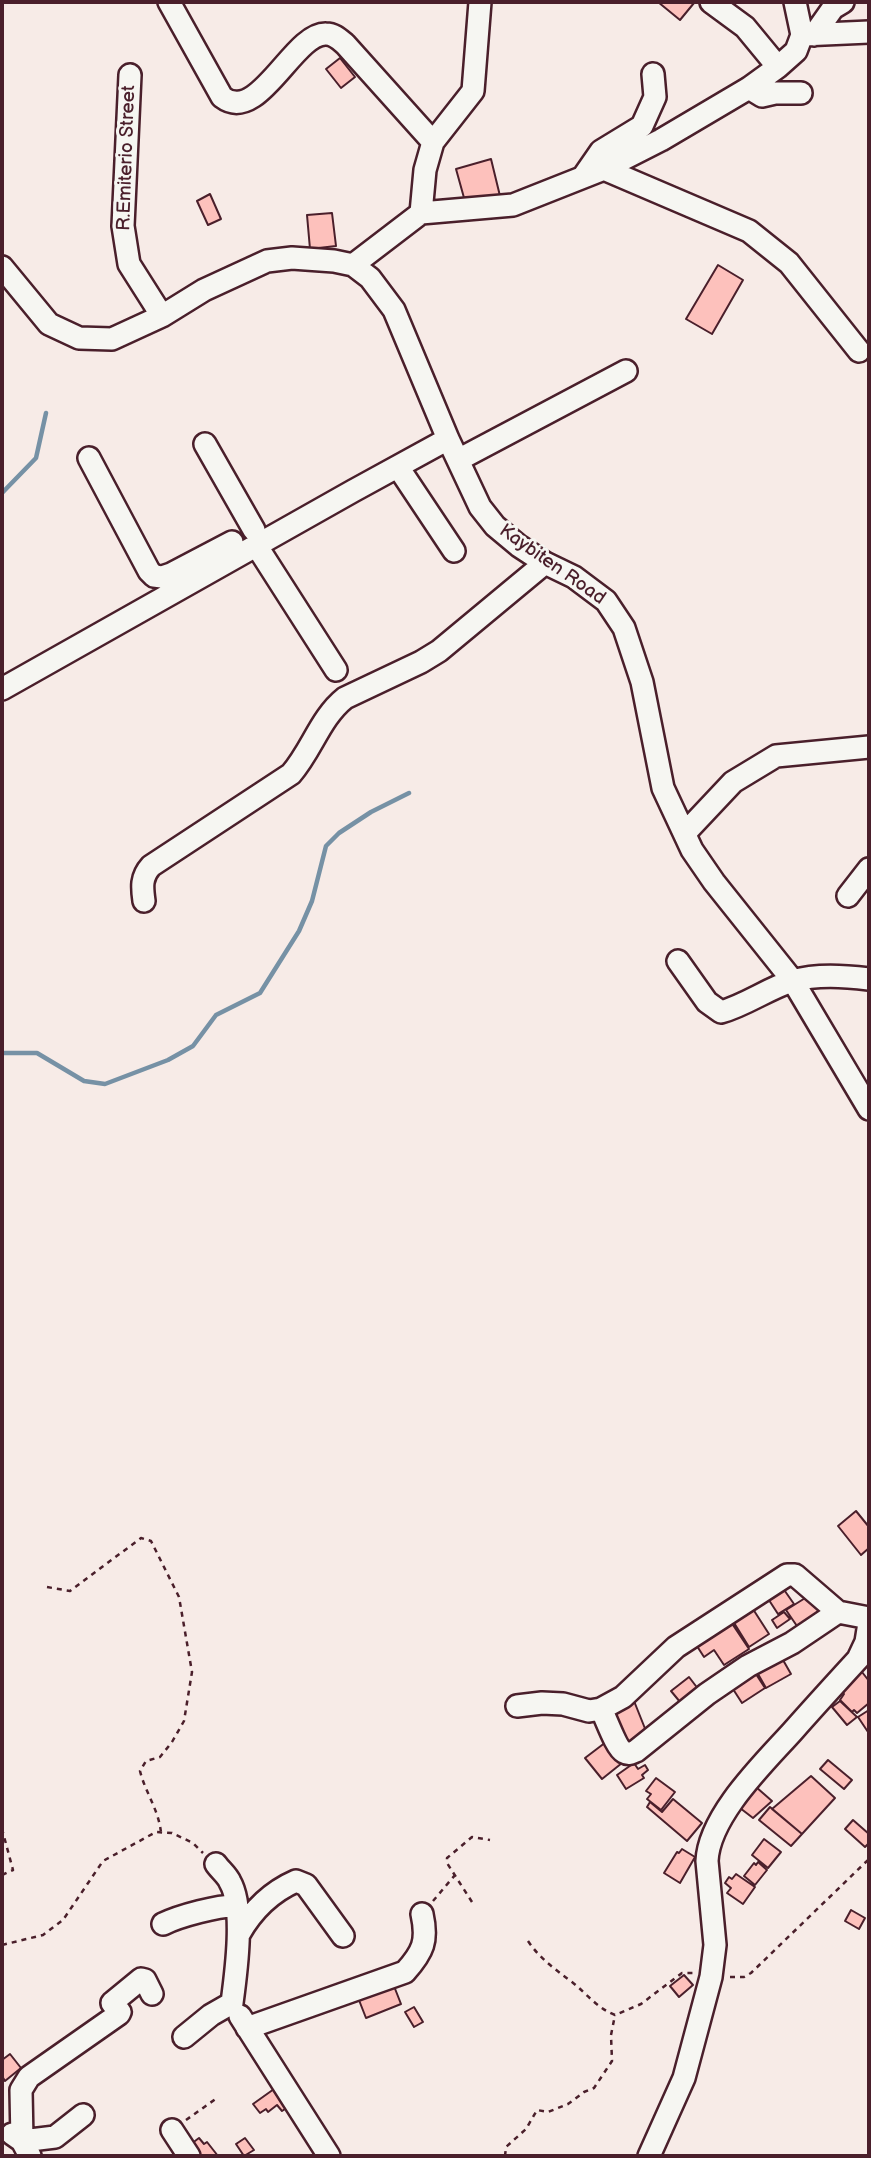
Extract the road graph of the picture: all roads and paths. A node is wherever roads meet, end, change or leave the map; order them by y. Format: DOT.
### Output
graph roads {
  1 [pos="169,2"];
  2 [pos="711,2"];
  3 [pos="794,2"];
  4 [pos="843,2"];
  5 [pos="476,7"];
  6 [pos="869,32"];
  7 [pos="808,35"];
  8 [pos="778,67"];
  9 [pos="653,74"];
  10 [pos="130,75"];
  11 [pos="749,88"];
  12 [pos="801,93"];
  13 [pos="433,142"];
  14 [pos="604,169"];
  15 [pos="583,177"];
  16 [pos="421,213"];
  17 [pos="353,265"];
  18 [pos="2,271"];
  19 [pos="162,316"];
  20 [pos="859,351"];
  21 [pos="626,371"];
  22 [pos="446,434"];
  23 [pos="205,444"];
  24 [pos="89,458"];
  25 [pos="458,460"];
  26 [pos="398,467"];
  27 [pos="255,537"];
  28 [pos="454,551"];
  29 [pos="545,563"];
  30 [pos="336,670"];
  31 [pos="2,689"];
  32 [pos="869,747"];
  33 [pos="685,834"];
  34 [pos="869,869"];
  35 [pos="848,896"];
  36 [pos="144,901"];
  37 [pos="678,961"];
  38 [pos="869,979"];
  39 [pos="793,981"];
  40 [pos="869,1109"];
  41 [pos="47,1587"];
  42 [pos="838,1612"];
  43 [pos="869,1621"];
  44 [pos="517,1706"];
  45 [pos="601,1709"];
  46 [pos="2,1829"];
  47 [pos="161,1833"];
  48 [pos="490,1840"];
  49 [pos="869,1859"];
  50 [pos="216,1864"];
  51 [pos="2,1875"];
  52 [pos="455,1875"];
  53 [pos="472,1902"];
  54 [pos="236,1906"];
  55 [pos="422,1914"];
  56 [pos="163,1924"];
  57 [pos="239,1934"];
  58 [pos="343,1936"];
  59 [pos="527,1941"];
  60 [pos="2,1945"];
  61 [pos="712,1977"];
  62 [pos="152,1994"];
  63 [pos="232,2003"];
  64 [pos="615,2015"];
  65 [pos="247,2028"];
  66 [pos="184,2037"];
  67 [pos="217,2098"];
  68 [pos="83,2115"];
  69 [pos="172,2130"];
  70 [pos="20,2143"];
  71 [pos="189,2156"];
  72 [pos="330,2156"];
  73 [pos="507,2156"];
  74 [pos="649,2156"];
  1 -- 13 [label="street"];
  2 -- 8 [label="street"];
  3 -- 7 [label="street"];
  4 -- 7 [label="street"];
  5 -- 13 [label="street"];
  6 -- 7 [label="street"];
  7 -- 8 [label="street"];
  8 -- 11 [label="street"];
  9 -- 15 [label="street"];
  10 -- 19 [label="street, R.Emiterio Street"];
  11 -- 12 [label="street"];
  11 -- 14 [label="street"];
  13 -- 16 [label="street"];
  14 -- 15 [label="street"];
  14 -- 20 [label="street"];
  15 -- 16 [label="street"];
  16 -- 17 [label="street"];
  17 -- 19 [label="street"];
  17 -- 22 [label="street, Kaybiten Road"];
  18 -- 19 [label="street"];
  21 -- 25 [label="street"];
  22 -- 25 [label="street, Kaybiten Road"];
  22 -- 26 [label="street"];
  22 -- 27 [label="street"];
  23 -- 27 [label="street"];
  24 -- 27 [label="street"];
  25 -- 29 [label="street, Kaybiten Road"];
  26 -- 27 [label="street"];
  26 -- 28 [label="street"];
  27 -- 30 [label="street"];
  27 -- 31 [label="street"];
  29 -- 33 [label="street, Kaybiten Road"];
  29 -- 36 [label="street"];
  32 -- 33 [label="street"];
  33 -- 39 [label="street, Kaybiten Road"];
  34 -- 35 [label="street"];
  37 -- 39 [label="street"];
  38 -- 39 [label="street"];
  39 -- 40 [label="street, Kaybiten Road"];
  41 -- 47 [label="path"];
  42 -- 43 [label="street"];
  42 -- 45 [label="street"];
  42 -- 45 [label="street"];
  43 -- 61 [label="street"];
  44 -- 45 [label="street"];
  46 -- 51 [label="path"];
  47 -- 50 [label="path"];
  47 -- 60 [label="path"];
  48 -- 52 [label="path"];
  49 -- 61 [label="path"];
  50 -- 54 [label="street"];
  52 -- 53 [label="path"];
  52 -- 55 [label="path"];
  54 -- 56 [label="street"];
  54 -- 57 [label="street"];
  55 -- 65 [label="street"];
  57 -- 58 [label="street"];
  57 -- 63 [label="street"];
  59 -- 64 [label="path"];
  61 -- 64 [label="path"];
  61 -- 74 [label="street"];
  62 -- 70 [label="street"];
  63 -- 65 [label="street"];
  63 -- 66 [label="street"];
  64 -- 73 [label="path"];
  65 -- 72 [label="street"];
  67 -- 69 [label="path"];
  68 -- 70 [label="street"];
  69 -- 71 [label="street"];
}
